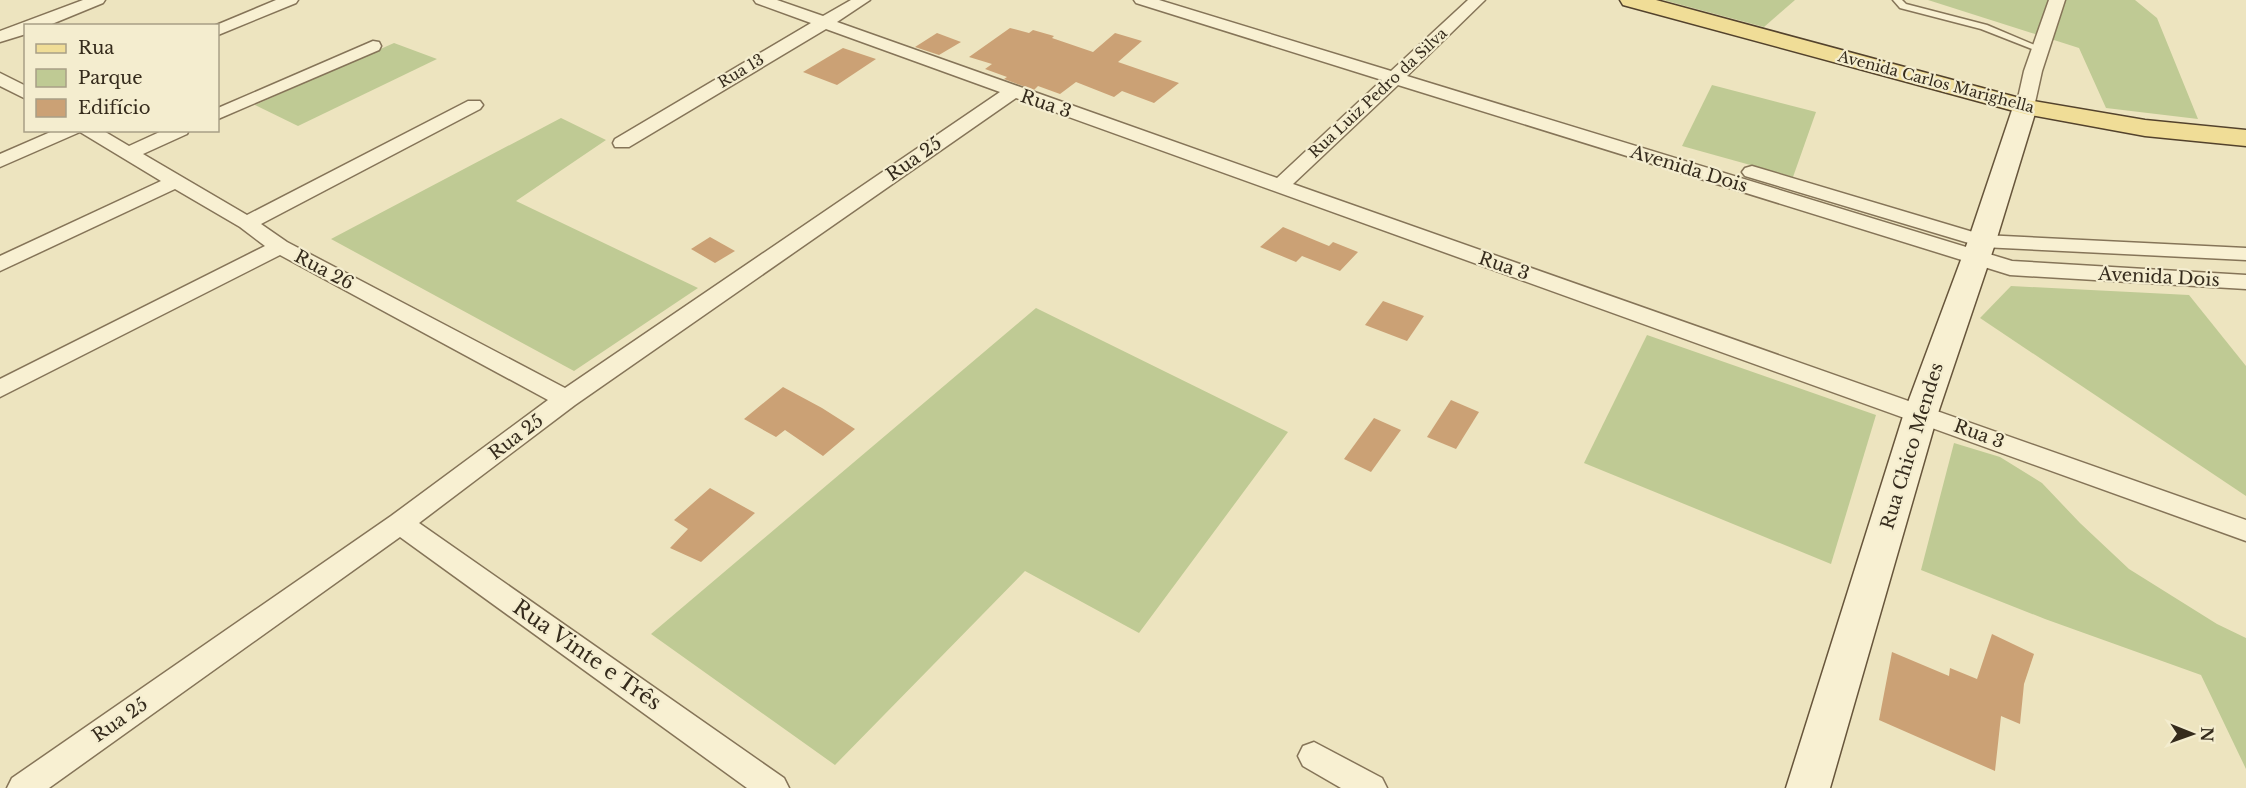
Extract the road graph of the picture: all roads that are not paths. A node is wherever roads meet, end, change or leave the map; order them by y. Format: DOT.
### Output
graph roads {
  1 [pos="98,0"];
  2 [pos="290,0"];
  3 [pos="762,0"];
  4 [pos="862,0"];
  5 [pos="1142,0"];
  6 [pos="1192,0"];
  7 [pos="1477,0"];
  8 [pos="1631,0"];
  9 [pos="1897,0"];
  10 [pos="2057,0"];
  11 [pos="822,22"];
  12 [pos="36,24"];
  13 [pos="24,29"];
  14 [pos="219,30"];
  15 [pos="0,37"];
  16 [pos="373,46"];
  17 [pos="2040,49"];
  18 [pos="1400,70"];
  19 [pos="0,78"];
  20 [pos="24,92"];
  21 [pos="1012,92"];
  22 [pos="474,105"];
  23 [pos="2025,106"];
  24 [pos="219,114"];
  25 [pos="67,132"];
  26 [pos="91,132"];
  27 [pos="176,132"];
  28 [pos="2246,138"];
  29 [pos="622,143"];
  30 [pos="127,154"];
  31 [pos="0,161"];
  32 [pos="174,182"];
  33 [pos="1280,186"];
  34 [pos="247,223"];
  35 [pos="280,247"];
  36 [pos="1978,250"];
  37 [pos="2246,255"];
  38 [pos="0,264"];
  39 [pos="2246,282"];
  40 [pos="0,389"];
  41 [pos="566,399"];
  42 [pos="1922,413"];
  43 [pos="400,523"];
  44 [pos="2246,531"];
  45 [pos="1314,756"];
  46 [pos="23,788"];
  47 [pos="774,788"];
  48 [pos="1371,788"];
  49 [pos="1808,788"];
  1 -- 12 [label="street"];
  2 -- 14 [label="street"];
  3 -- 11 [label="street, Rua 3"];
  4 -- 11 [label="street, Rua 13"];
  5 -- 18 [label="street, Avenida Dois"];
  6 -- 18 [label="street, Avenida Dois"];
  7 -- 18 [label="street, Rua Luiz Pedro da Silva"];
  8 -- 23 [label="main road, Avenida Carlos Marighella"];
  9 -- 17 [label="lane"];
  10 -- 17 [label="street"];
  11 -- 21 [label="street, Rua 3"];
  11 -- 29 [label="street, Rua 13"];
  13 -- 15 [label="street"];
  16 -- 24 [label="street"];
  17 -- 23 [label="street"];
  18 -- 33 [label="street, Rua Luiz Pedro da Silva"];
  18 -- 36 [label="street, Avenida Dois"];
  19 -- 20 [label="street"];
  21 -- 33 [label="street, Rua 3"];
  21 -- 41 [label="street, Rua 25"];
  22 -- 34 [label="street"];
  23 -- 28 [label="main road, Avenida Carlos Marighella"];
  23 -- 36 [label="main road, Rua Chico Mendes"];
  25 -- 31 [label="street"];
  26 -- 30 [label="street, Rua 26"];
  27 -- 30 [label="street"];
  30 -- 32 [label="street, Rua 26"];
  32 -- 34 [label="street, Rua 26"];
  32 -- 38 [label="street"];
  33 -- 42 [label="street, Rua 3"];
  34 -- 35 [label="street, Rua 26"];
  35 -- 40 [label="street"];
  35 -- 41 [label="street, Rua 26"];
  36 -- 37 [label="street, Avenida Dois"];
  36 -- 39 [label="street, Avenida Dois"];
  36 -- 42 [label="main road, Rua Chico Mendes"];
  41 -- 43 [label="street, Rua 25"];
  42 -- 44 [label="street, Rua 3"];
  42 -- 49 [label="main road, Rua Chico Mendes"];
  43 -- 46 [label="street, Rua 25"];
  43 -- 47 [label="street, Rua Vinte e Três"];
  45 -- 48 [label="street"];
}
